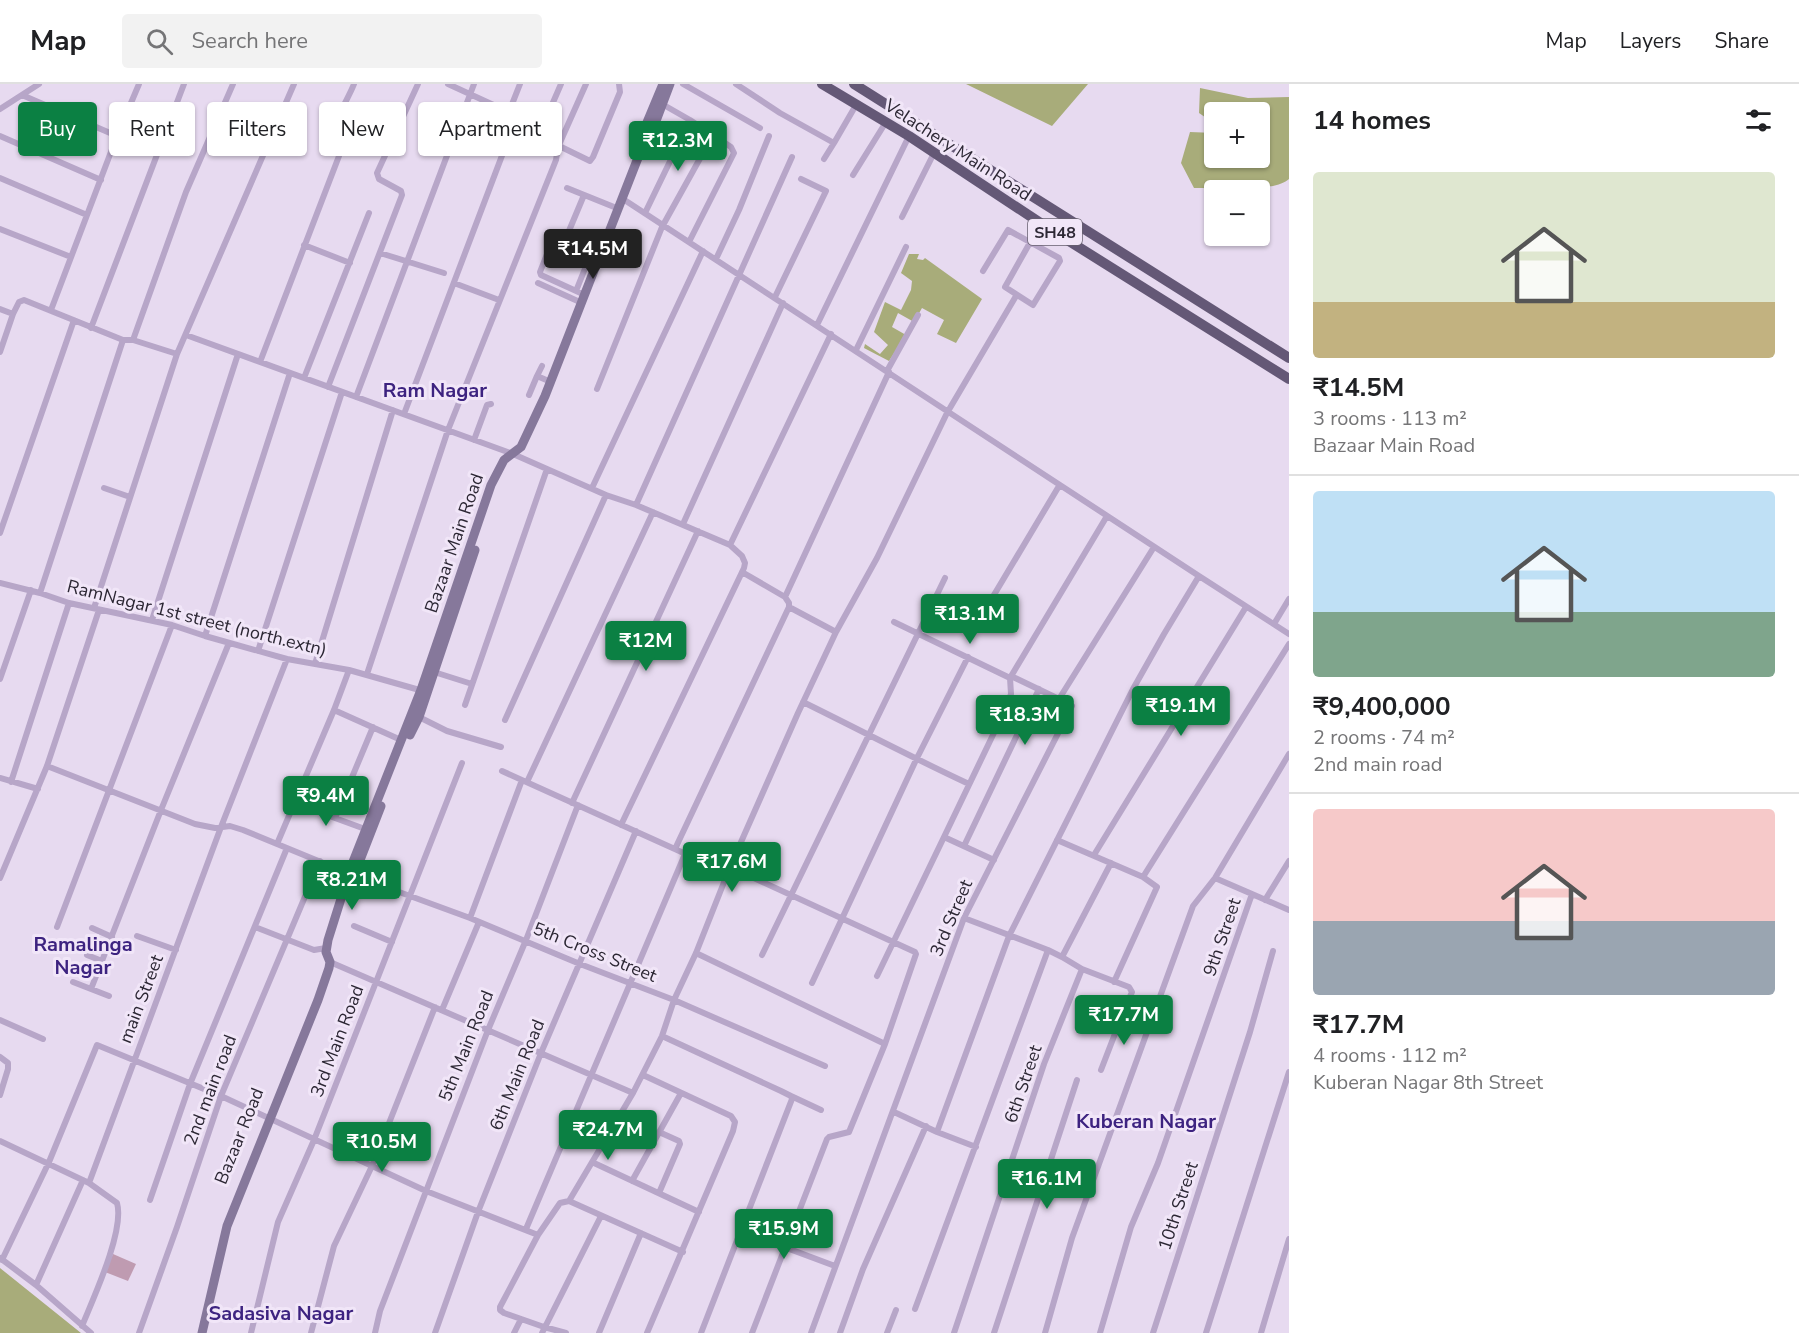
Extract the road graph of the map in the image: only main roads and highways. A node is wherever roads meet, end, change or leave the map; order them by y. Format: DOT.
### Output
graph roads {
  1 [pos="663,84"];
  2 [pos="670,84"];
  3 [pos="822,84"];
  4 [pos="854,84"];
  5 [pos="643,145"];
  6 [pos="1120,250"];
  7 [pos="1110,266"];
  8 [pos="1289,358"];
  9 [pos="1289,379"];
  10 [pos="511,456"];
  11 [pos="424,691"];
  12 [pos="351,871"];
  13 [pos="267,1117"];
  14 [pos="196,1333"];
  15 [pos="202,1333"];
  1 -- 5 [label="main road"];
  2 -- 5 [label="main road, Bazaar Main Road"];
  3 -- 7 [label="main road, Velachery Main Road / SH48"];
  4 -- 6 [label="main road, Velachery Main Road / SH48"];
  5 -- 10 [label="main road, Bazaar Main Road"];
  6 -- 7 [label="main road"];
  6 -- 8 [label="main road, Velachery Main Road / SH48"];
  7 -- 9 [label="main road, Velachery Main Road / SH48"];
  10 -- 11 [label="main road"];
  10 -- 11 [label="main road, Bazaar Main Road"];
  11 -- 12 [label="main road, Bazaar Road"];
  11 -- 12 [label="main road"];
  12 -- 13 [label="main road, Bazaar Road"];
  13 -- 14 [label="main road, Bazaar Road"];
  13 -- 15 [label="main road, Bazaar Road"];
}
